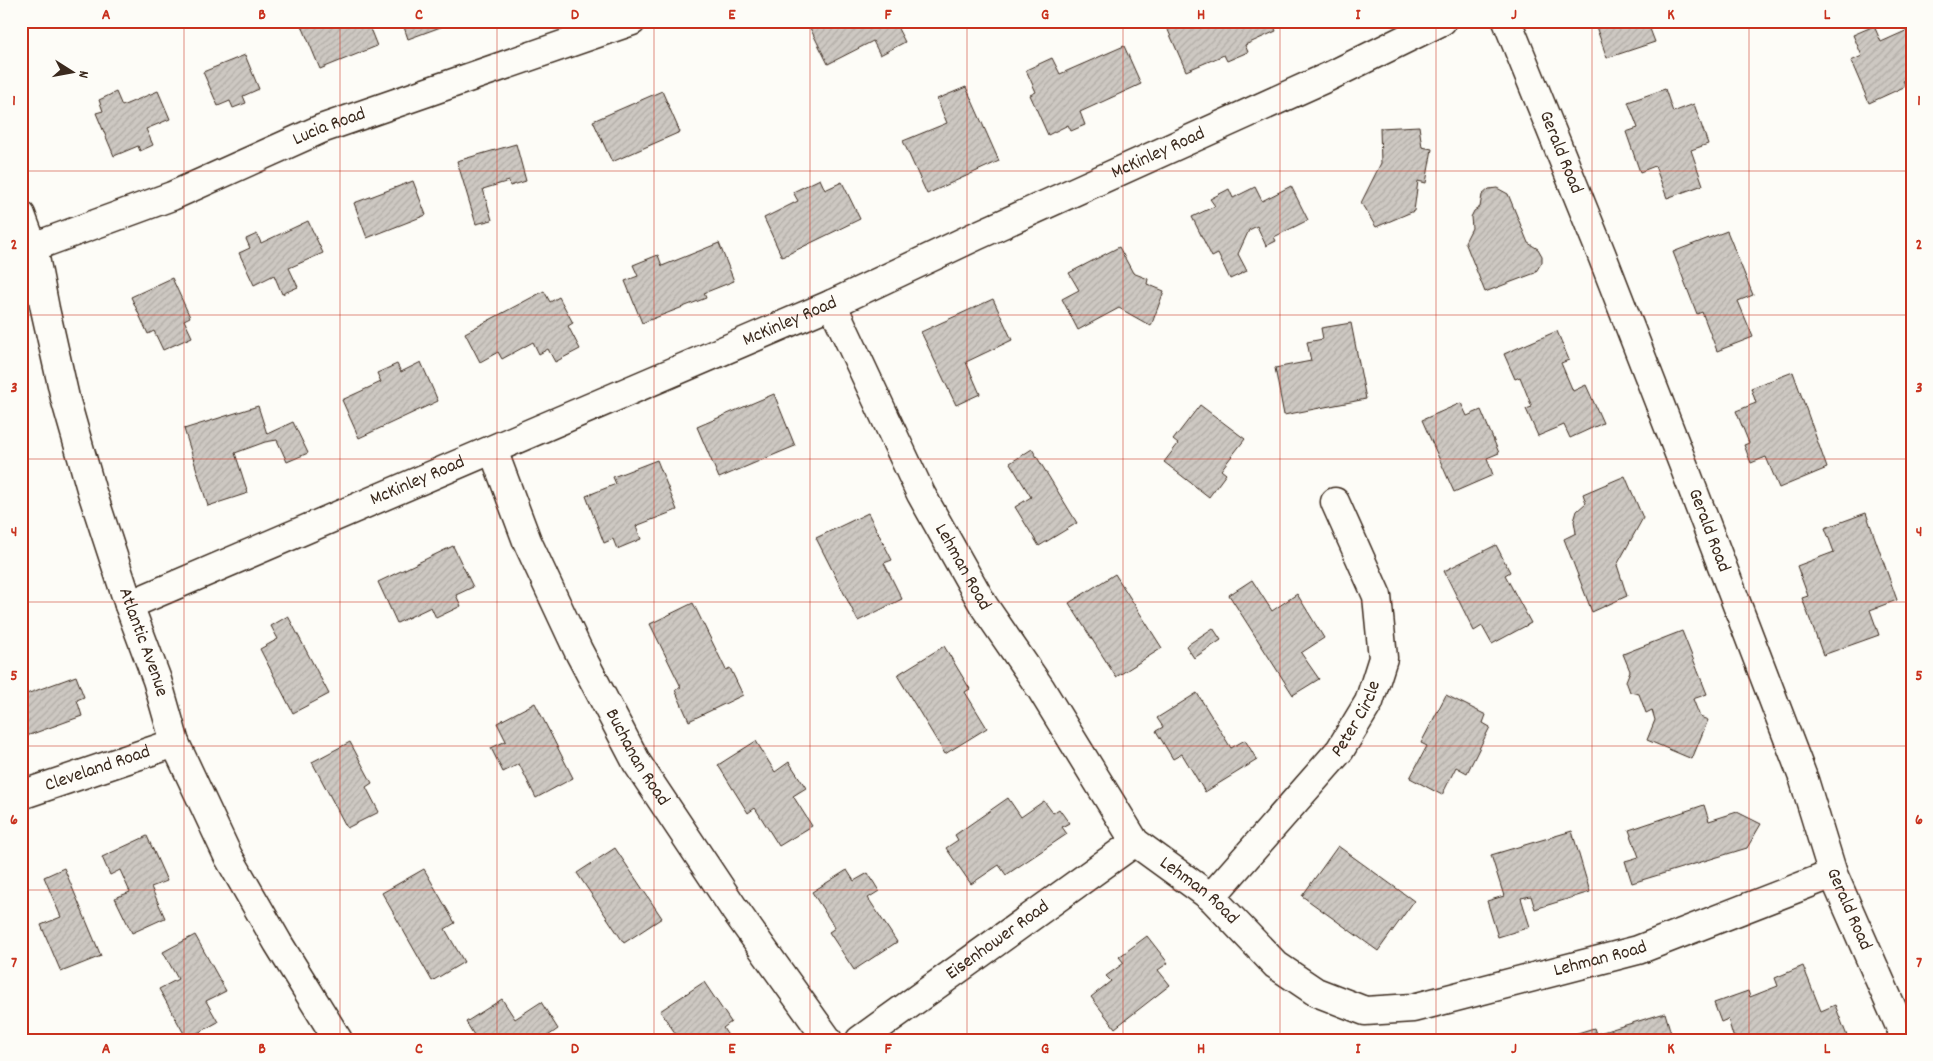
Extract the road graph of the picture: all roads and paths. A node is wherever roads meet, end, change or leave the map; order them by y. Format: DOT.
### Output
graph roads {
  1 [pos="632,21"];
  2 [pos="1442,21"];
  3 [pos="1507,21"];
  4 [pos="21,215"];
  5 [pos="33,247"];
  6 [pos="832,304"];
  7 [pos="493,450"];
  8 [pos="1335,502"];
  9 [pos="129,605"];
  10 [pos="175,743"];
  11 [pos="21,794"];
  12 [pos="1135,842"];
  13 [pos="1833,874"];
  14 [pos="1211,897"];
  15 [pos="338,1040"];
  16 [pos="828,1040"];
  17 [pos="860,1040"];
  18 [pos="1906,1040"];
  1 -- 5 [label="street, Lucia Road"];
  2 -- 6 [label="street, McKinley Road"];
  3 -- 13 [label="street, Gerald Road"];
  4 -- 5 [label="street, Atlantic Avenue"];
  5 -- 9 [label="street, Atlantic Avenue"];
  6 -- 7 [label="street, McKinley Road"];
  6 -- 12 [label="street, Lehman Road"];
  7 -- 9 [label="street, McKinley Road"];
  7 -- 16 [label="street, Buchanan Road"];
  8 -- 14 [label="street, Peter Circle"];
  9 -- 10 [label="street, Atlantic Avenue"];
  10 -- 11 [label="street, Cleveland Road"];
  10 -- 15 [label="street, Atlantic Avenue"];
  12 -- 14 [label="street, Lehman Road"];
  12 -- 17 [label="street, Eisenhower Road"];
  13 -- 14 [label="street, Lehman Road"];
  13 -- 18 [label="street, Gerald Road"];
}
